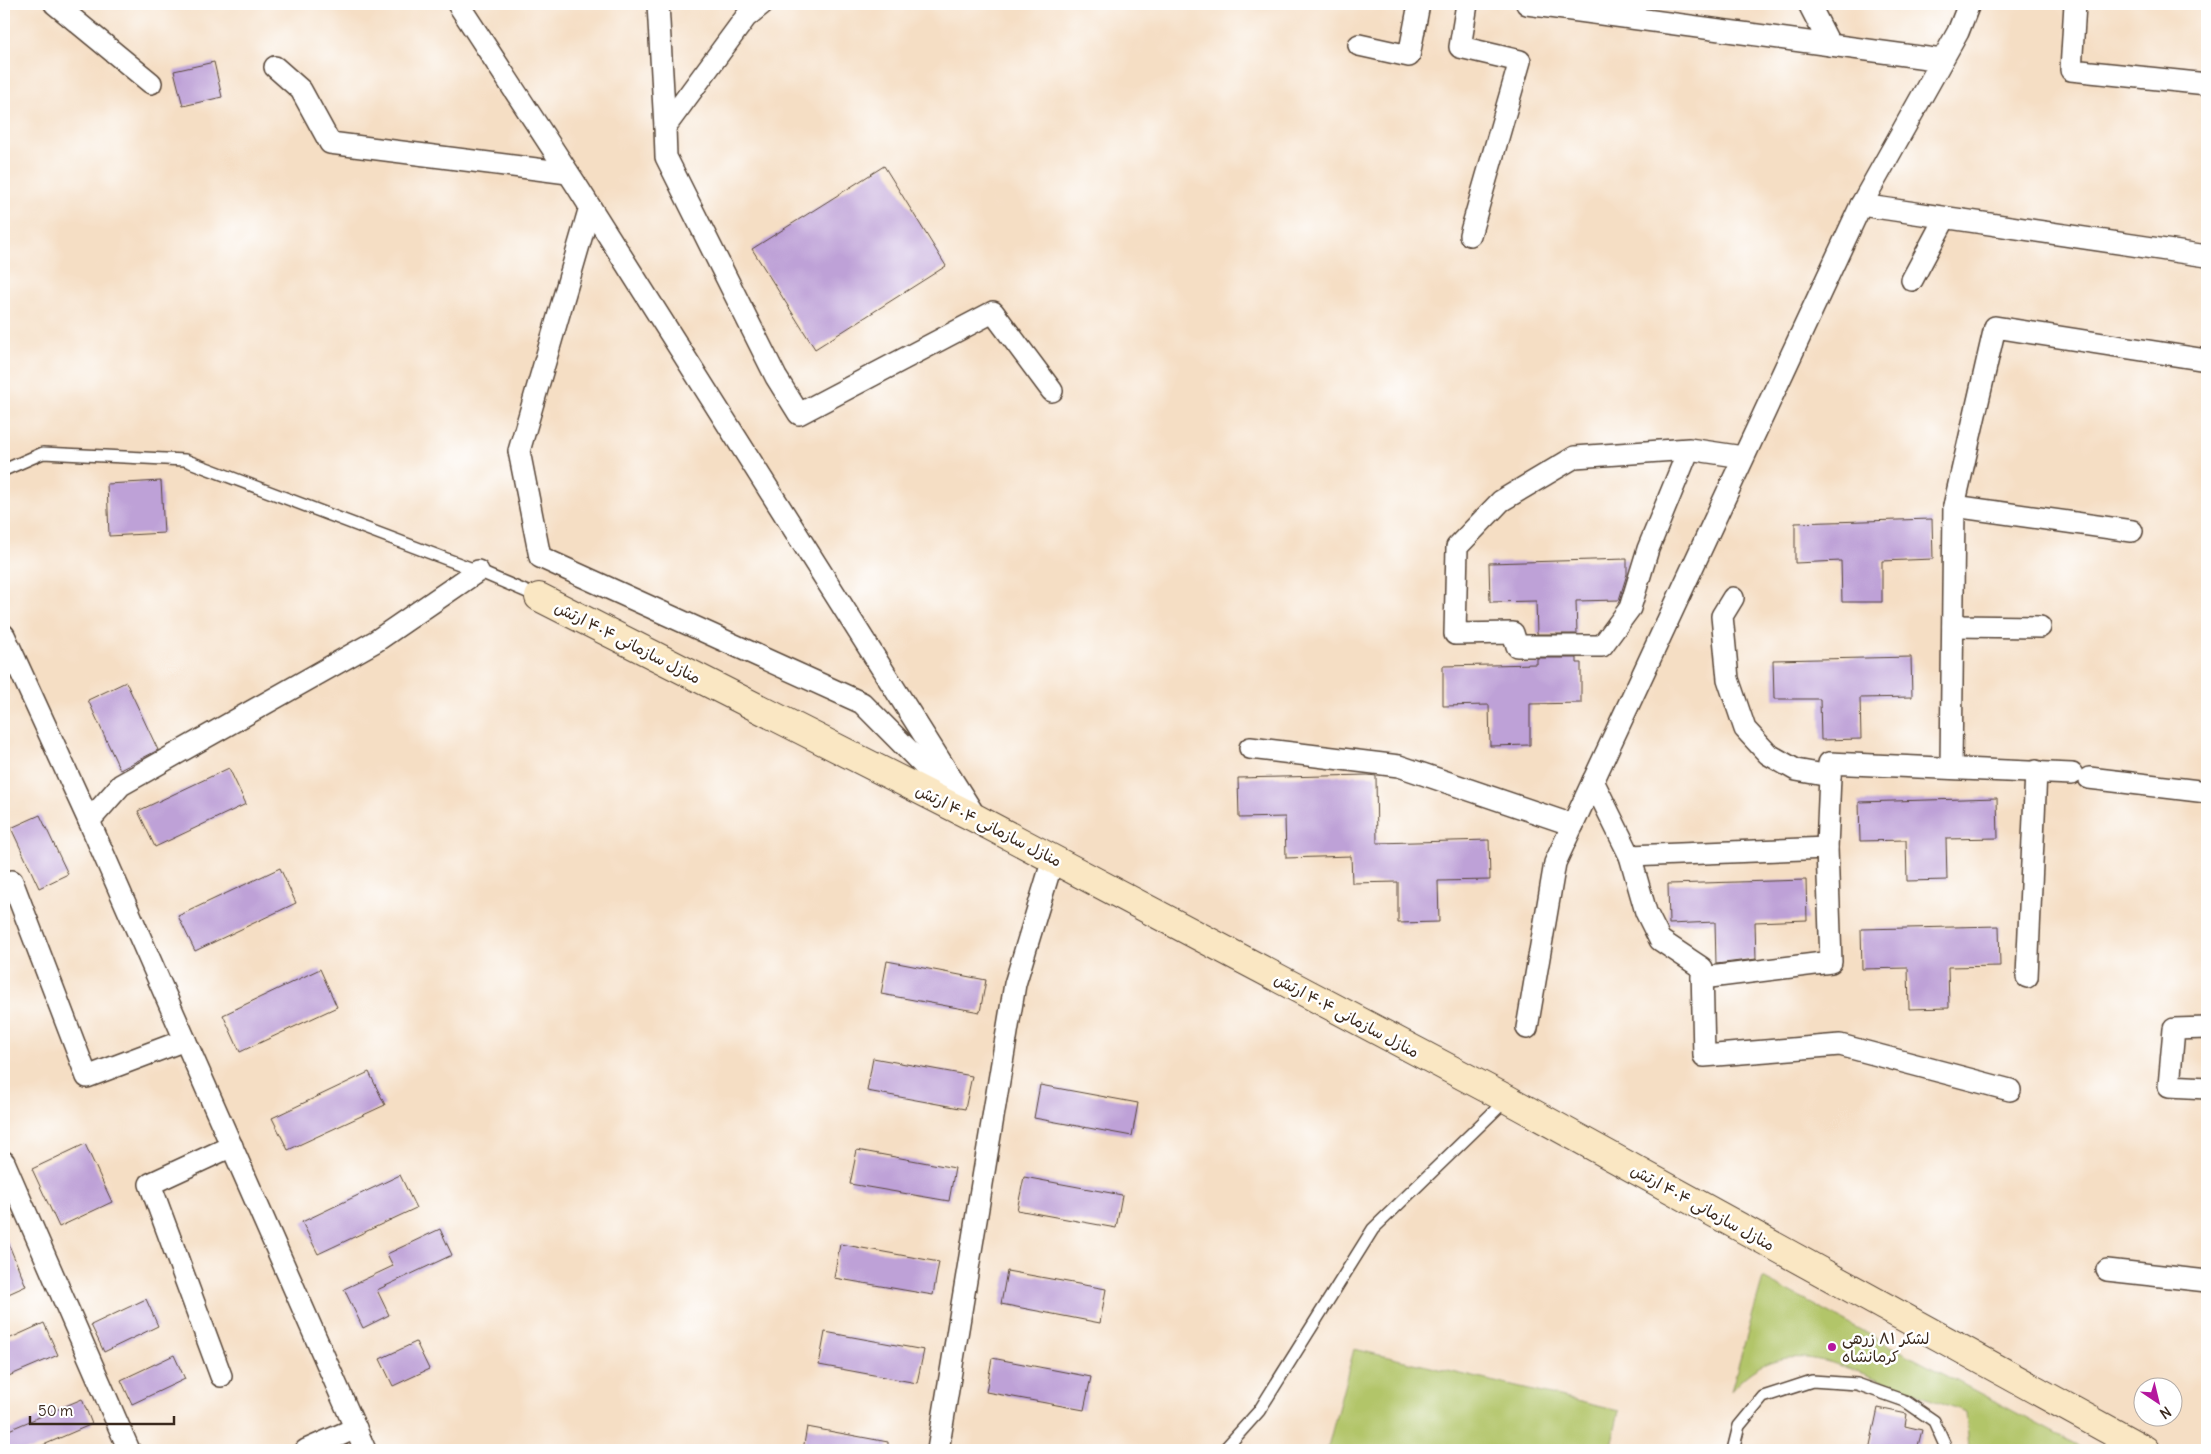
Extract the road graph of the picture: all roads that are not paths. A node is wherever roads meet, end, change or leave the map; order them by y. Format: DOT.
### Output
graph roads {
  1 [pos="55,4"];
  2 [pos="458,4"];
  3 [pos="658,4"];
  4 [pos="762,4"];
  5 [pos="1419,4"];
  6 [pos="1467,4"];
  7 [pos="1526,4"];
  8 [pos="1809,4"];
  9 [pos="1969,4"];
  10 [pos="2075,4"];
  11 [pos="1830,45"];
  12 [pos="1359,46"];
  13 [pos="1942,60"];
  14 [pos="275,67"];
  15 [pos="151,83"];
  16 [pos="2207,84"];
  17 [pos="665,127"];
  18 [pos="568,173"];
  19 [pos="1861,205"];
  20 [pos="590,207"];
  21 [pos="1945,218"];
  22 [pos="1470,235"];
  23 [pos="2207,256"];
  24 [pos="1912,280"];
  25 [pos="2200,359"];
  26 [pos="1052,391"];
  27 [pos="1689,449"];
  28 [pos="1743,457"];
  29 [pos="4,470"];
  30 [pos="1954,506"];
  31 [pos="2132,531"];
  32 [pos="478,571"];
  33 [pos="539,596"];
  34 [pos="1733,598"];
  35 [pos="1953,626"];
  36 [pos="2040,628"];
  37 [pos="4,634"];
  38 [pos="1250,748"];
  39 [pos="1951,768"];
  40 [pos="2036,771"];
  41 [pos="1830,776"];
  42 [pos="1593,781"];
  43 [pos="2207,792"];
  44 [pos="977,819"];
  45 [pos="89,821"];
  46 [pos="1573,825"];
  47 [pos="1827,848"];
  48 [pos="1630,856"];
  49 [pos="1053,859"];
  50 [pos="12,881"];
  51 [pos="2027,977"];
  52 [pos="1702,978"];
  53 [pos="1527,1028"];
  54 [pos="2207,1028"];
  55 [pos="185,1040"];
  56 [pos="2207,1088"];
  57 [pos="2010,1090"];
  58 [pos="1507,1099"];
  59 [pos="232,1146"];
  60 [pos="4,1162"];
  61 [pos="2108,1270"];
  62 [pos="2207,1281"];
  63 [pos="222,1376"];
  64 [pos="356,1428"];
  65 [pos="129,1450"];
  66 [pos="306,1450"];
  67 [pos="365,1450"];
  68 [pos="938,1450"];
  69 [pos="1224,1450"];
  70 [pos="1733,1450"];
  71 [pos="1947,1450"];
  72 [pos="2145,1450"];
  1 -- 15 [label="street"];
  2 -- 18 [label="street"];
  3 -- 17 [label="street"];
  4 -- 17 [label="street"];
  5 -- 12 [label="street"];
  6 -- 22 [label="street"];
  7 -- 11 [label="street"];
  8 -- 11 [label="street"];
  9 -- 13 [label="street"];
  10 -- 16 [label="street"];
  11 -- 13 [label="street"];
  13 -- 19 [label="street"];
  14 -- 18 [label="street"];
  17 -- 26 [label="street"];
  18 -- 20 [label="street"];
  19 -- 21 [label="street"];
  19 -- 28 [label="street"];
  20 -- 44 [label="street"];
  20 -- 44 [label="street"];
  21 -- 23 [label="street"];
  21 -- 24 [label="street"];
  25 -- 30 [label="street"];
  27 -- 27 [label="street"];
  27 -- 28 [label="street"];
  28 -- 42 [label="street"];
  29 -- 32 [label="lane"];
  30 -- 31 [label="street"];
  30 -- 35 [label="street"];
  32 -- 33 [label="lane"];
  32 -- 45 [label="street"];
  33 -- 44 [label="street, منازل سازمانی ۴۰۴ ارتش"];
  34 -- 41 [label="street"];
  35 -- 36 [label="street"];
  35 -- 39 [label="street"];
  37 -- 45 [label="street"];
  38 -- 46 [label="street"];
  39 -- 40 [label="street"];
  39 -- 41 [label="street"];
  40 -- 43 [label="street"];
  40 -- 51 [label="street"];
  41 -- 47 [label="street"];
  42 -- 46 [label="street"];
  42 -- 48 [label="street"];
  44 -- 49 [label="street, منازل سازمانی ۴۰۴ ارتش"];
  45 -- 55 [label="street"];
  46 -- 53 [label="street"];
  47 -- 48 [label="street"];
  47 -- 52 [label="street"];
  48 -- 52 [label="street"];
  49 -- 58 [label="street, منازل سازمانی ۴۰۴ ارتش"];
  49 -- 68 [label="street"];
  50 -- 55 [label="street"];
  52 -- 57 [label="street"];
  54 -- 56 [label="street"];
  55 -- 59 [label="street"];
  58 -- 69 [label="lane"];
  58 -- 72 [label="street, منازل سازمانی ۴۰۴ ارتش"];
  59 -- 63 [label="street"];
  59 -- 64 [label="street"];
  60 -- 65 [label="street"];
  61 -- 62 [label="street"];
  64 -- 66 [label="street"];
  64 -- 67 [label="street"];
  70 -- 71 [label="lane"];
}
